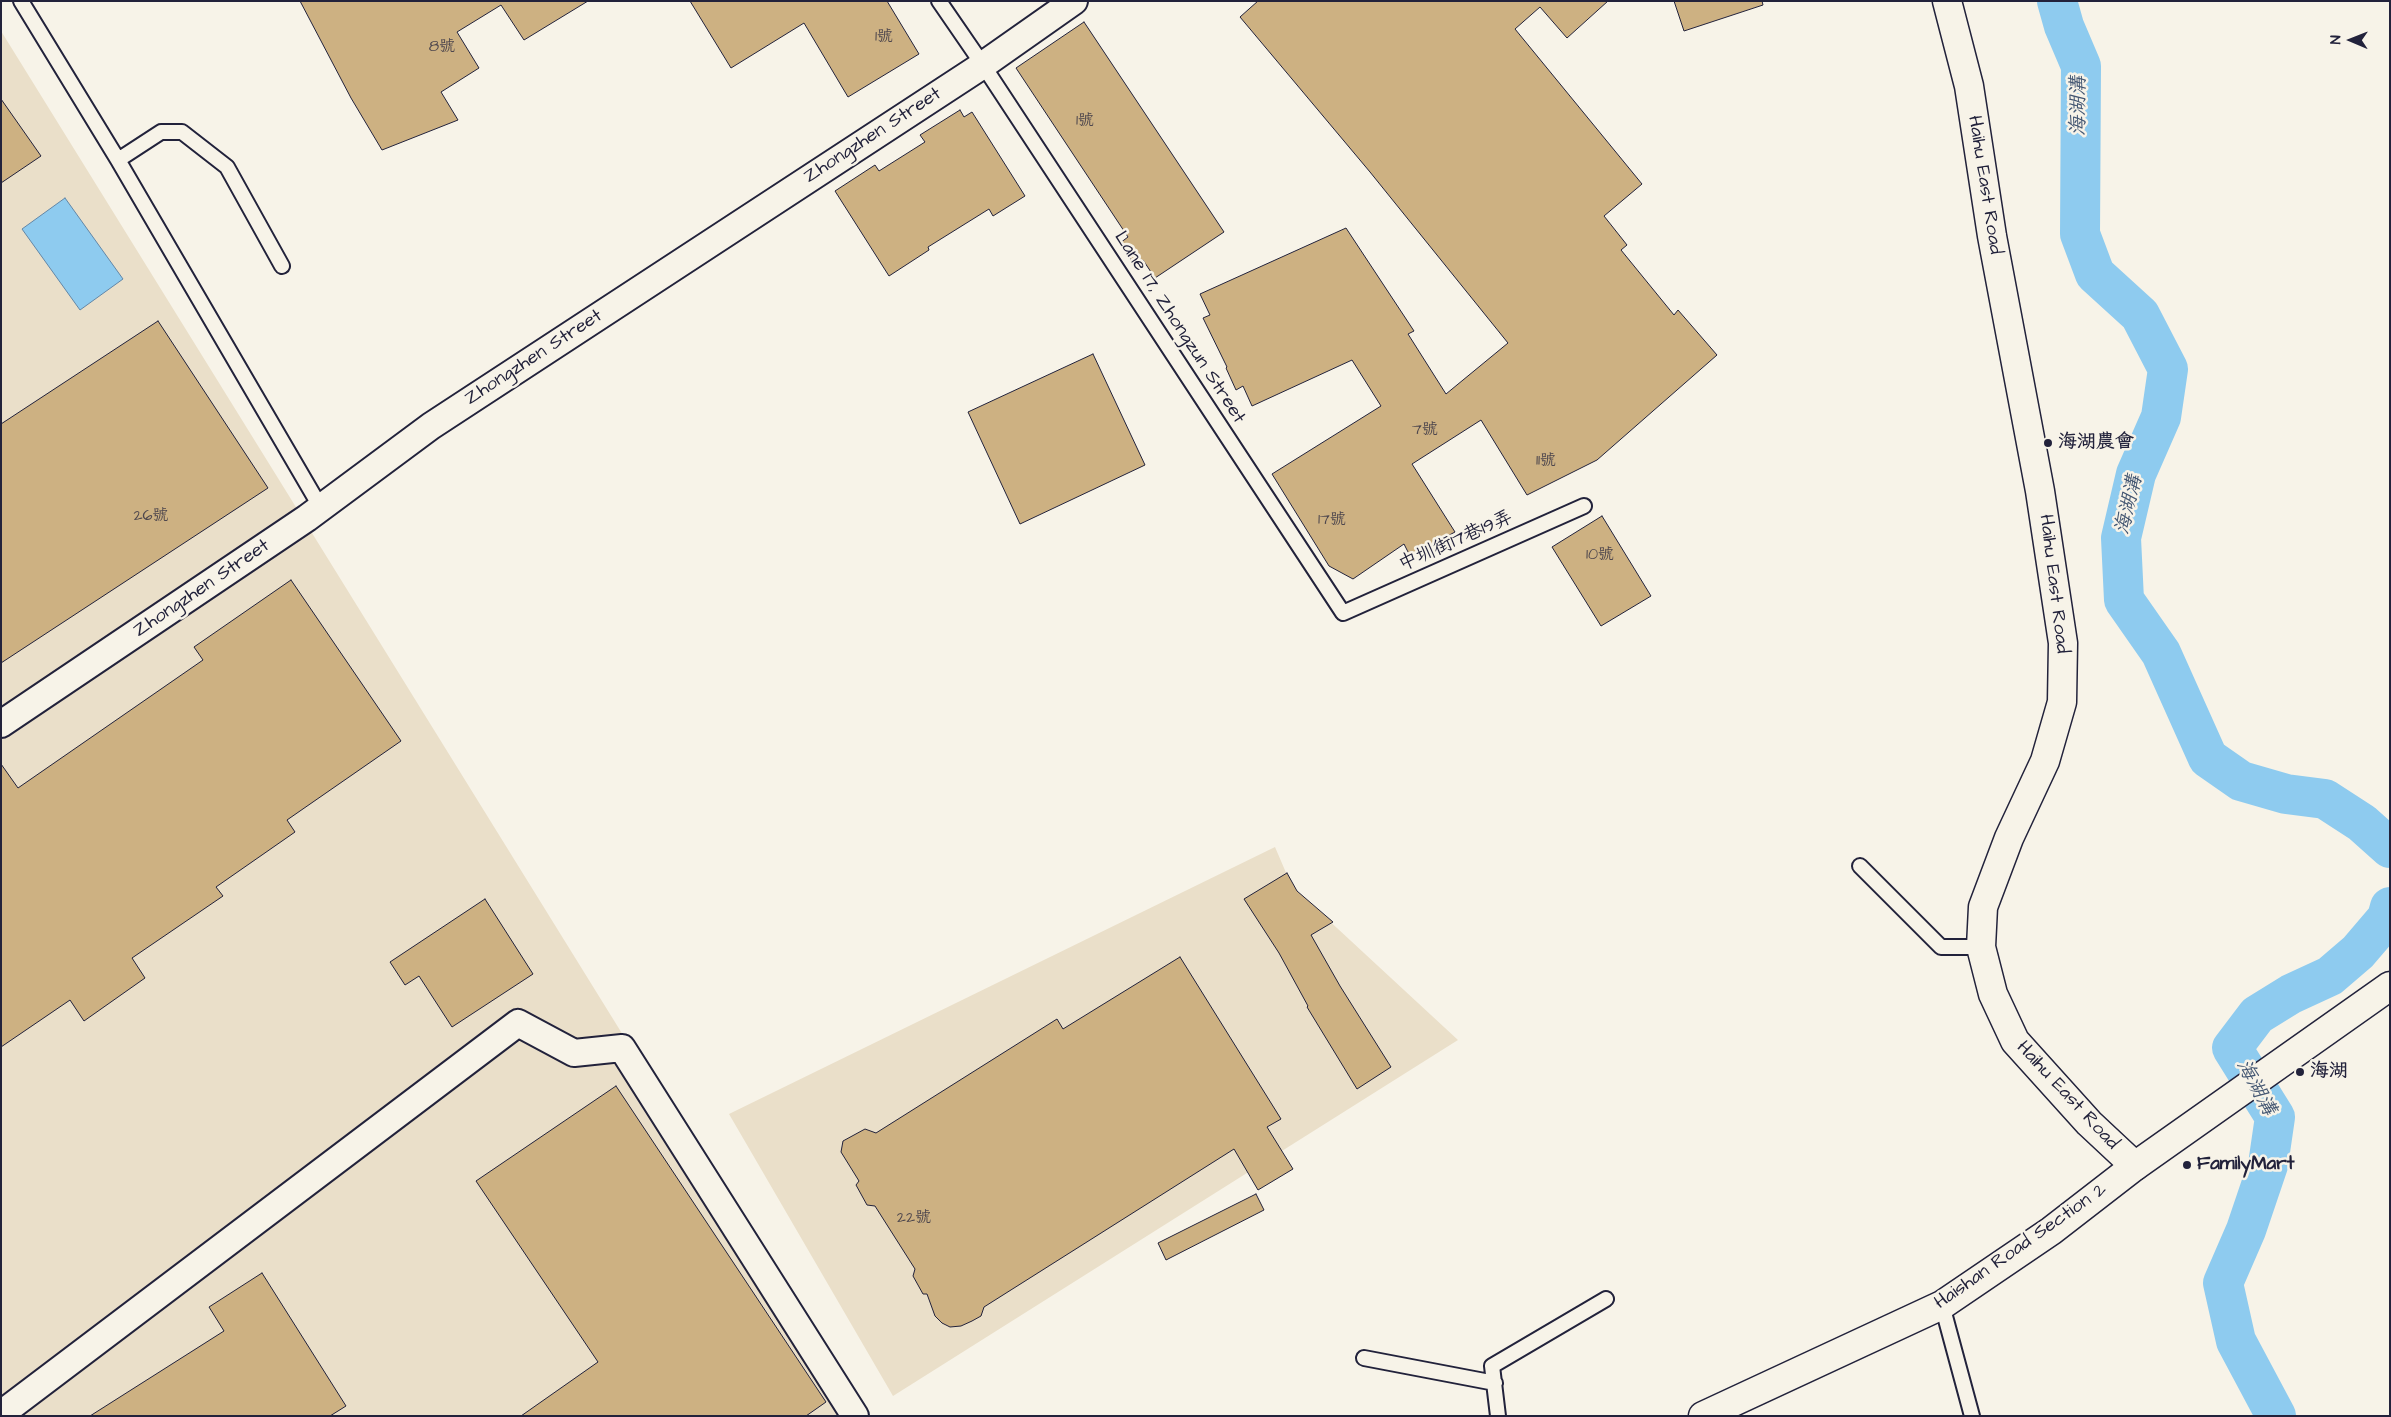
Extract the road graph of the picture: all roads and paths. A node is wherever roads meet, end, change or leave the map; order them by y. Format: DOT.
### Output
graph roads {
  1 [pos="21,1"];
  2 [pos="939,1"];
  3 [pos="1074,1"];
  4 [pos="1947,1"];
  5 [pos="983,65"];
  6 [pos="118,160"];
  7 [pos="282,266"];
  8 [pos="1584,506"];
  9 [pos="321,508"];
  10 [pos="1343,613"];
  11 [pos="1,724"];
  12 [pos="1860,866"];
  13 [pos="1981,947"];
  14 [pos="2390,986"];
  15 [pos="2135,1166"];
  16 [pos="1606,1300"];
  17 [pos="1942,1305"];
  18 [pos="1364,1358"];
  19 [pos="1495,1383"];
  20 [pos="1,1414"];
  21 [pos="855,1416"];
  22 [pos="1498,1416"];
  23 [pos="1703,1416"];
  24 [pos="1972,1416"];
  1 -- 6 [label="lane"];
  2 -- 5 [label="lane, Lane 17, Zhongzun Street"];
  3 -- 5 [label="street, Zhongzhen Street"];
  4 -- 13 [label="street, Haihu East Road"];
  5 -- 9 [label="street, Zhongzhen Street"];
  5 -- 10 [label="lane, Lane 17, Zhongzun Street"];
  6 -- 7 [label="lane"];
  6 -- 9 [label="lane"];
  8 -- 10 [label="lane, 中圳街17巷19弄"];
  9 -- 11 [label="street, Zhongzhen Street"];
  12 -- 13 [label="lane"];
  13 -- 15 [label="street, Haihu East Road"];
  14 -- 15 [label="street, Haishan Road Section 2"];
  15 -- 17 [label="street, Haishan Road Section 2"];
  16 -- 19 [label="lane"];
  17 -- 23 [label="street, Haishan Road Section 2"];
  17 -- 24 [label="lane"];
  18 -- 19 [label="lane"];
  19 -- 22 [label="lane"];
  20 -- 21 [label="street"];
}
